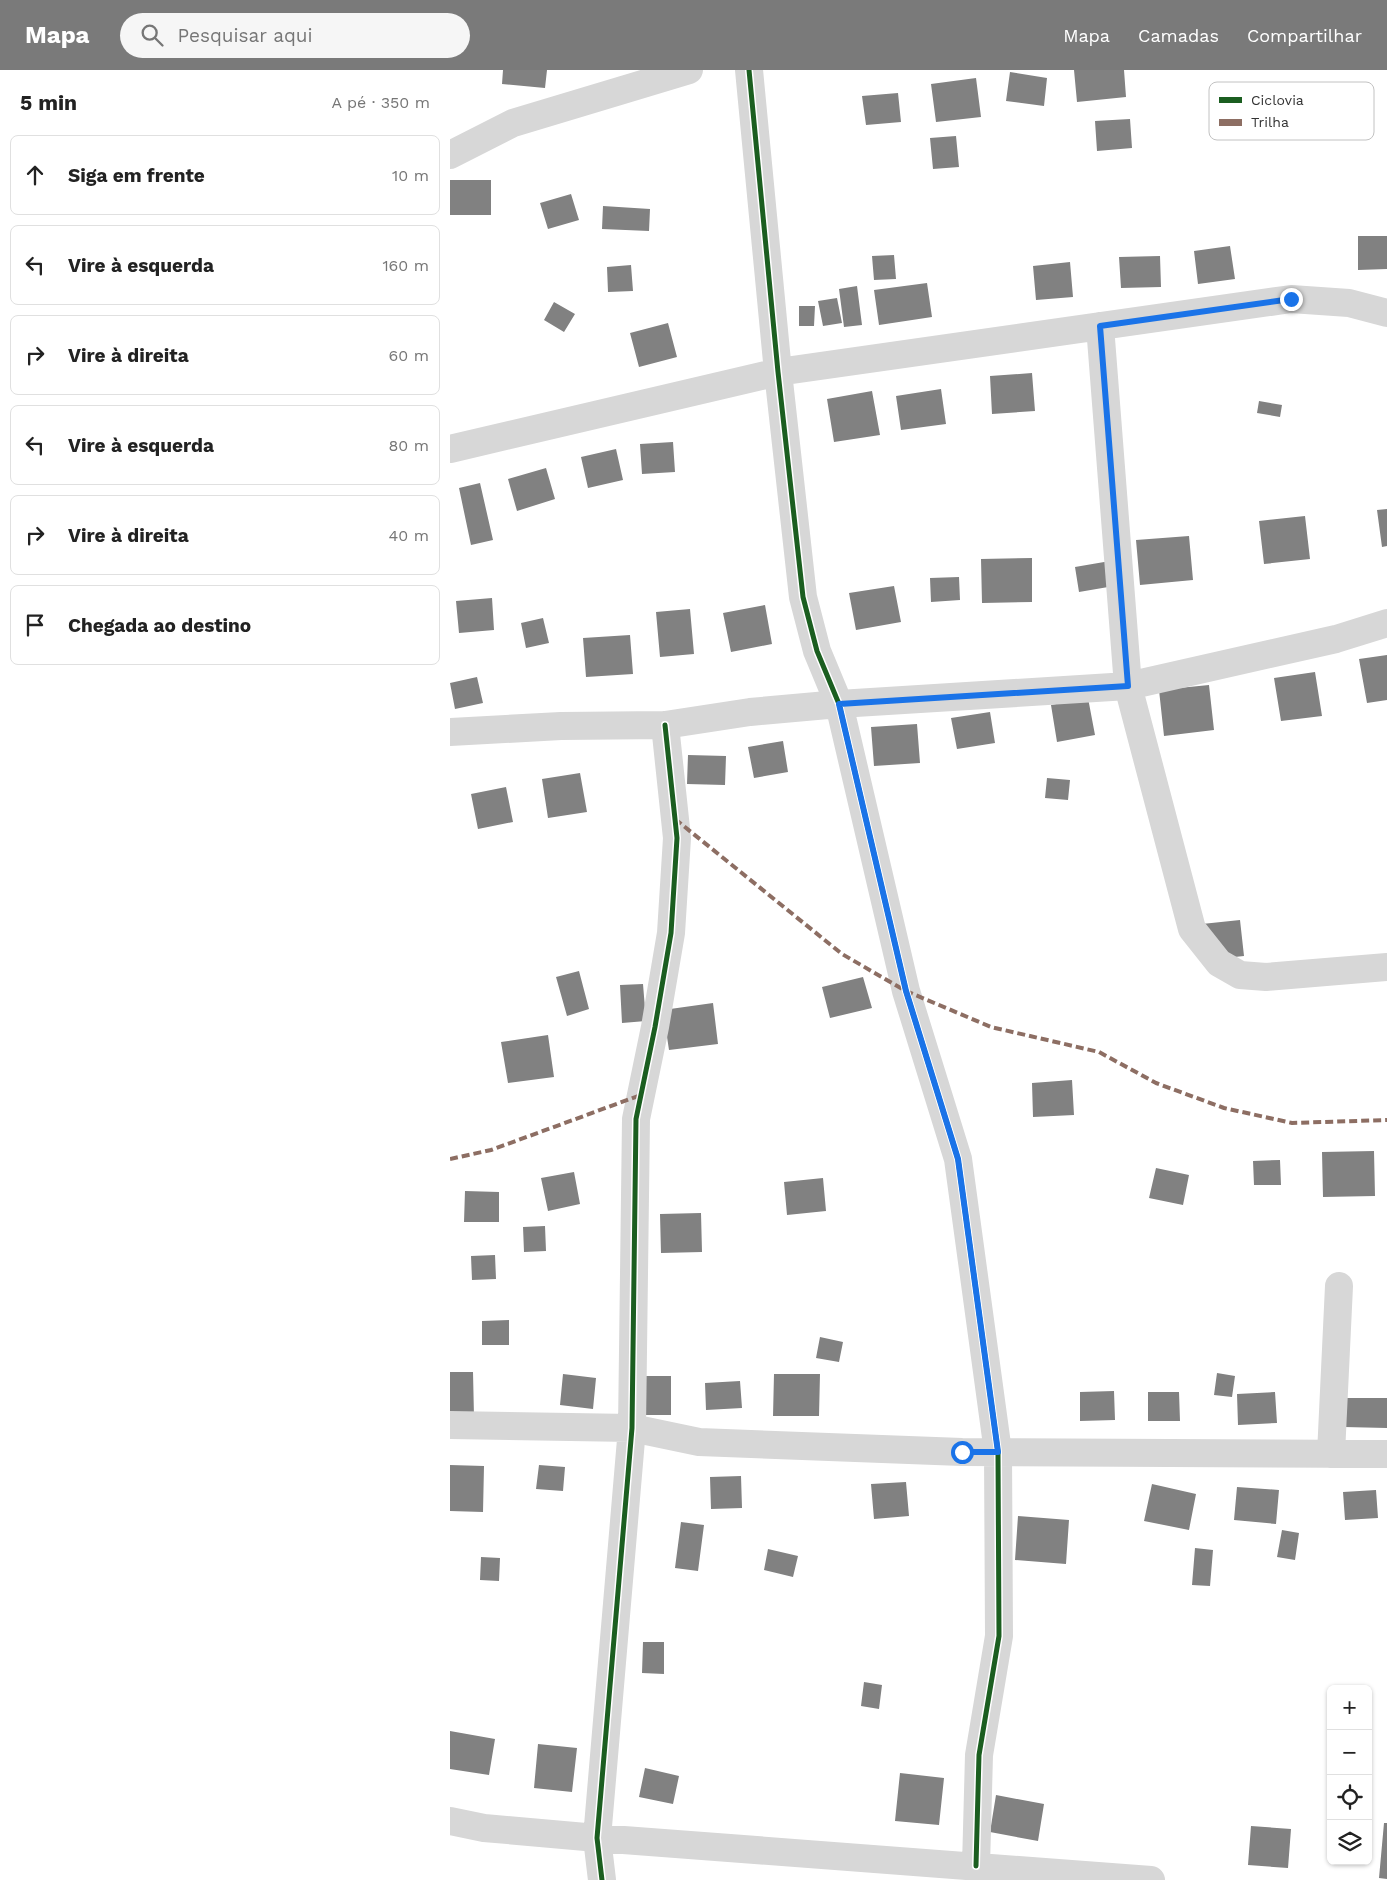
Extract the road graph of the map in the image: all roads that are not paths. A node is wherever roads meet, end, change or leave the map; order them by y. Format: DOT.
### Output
graph roads {
  1 [pos="689,70"];
  2 [pos="749,70"];
  3 [pos="450,155"];
  4 [pos="1387,313"];
  5 [pos="1100,326"];
  6 [pos="778,372"];
  7 [pos="450,449"];
  8 [pos="1387,623"];
  9 [pos="1128,686"];
  10 [pos="839,704"];
  11 [pos="665,725"];
  12 [pos="450,732"];
  13 [pos="1387,966"];
  14 [pos="1339,1286"];
  15 [pos="450,1425"];
  16 [pos="632,1428"];
  17 [pos="998,1452"];
  18 [pos="1331,1454"];
  19 [pos="1387,1454"];
  20 [pos="450,1821"];
  21 [pos="597,1838"];
  22 [pos="976,1866"];
  23 [pos="602,1880"];
  24 [pos="1151,1880"];
  1 -- 3 [label="street"];
  2 -- 6 [label="street"];
  4 -- 5 [label="street"];
  5 -- 6 [label="street"];
  5 -- 9 [label="street"];
  6 -- 7 [label="street"];
  6 -- 10 [label="street"];
  8 -- 9 [label="street"];
  9 -- 10 [label="street"];
  9 -- 13 [label="street"];
  10 -- 11 [label="street"];
  10 -- 17 [label="street"];
  11 -- 12 [label="street"];
  11 -- 16 [label="street"];
  14 -- 18 [label="street"];
  15 -- 16 [label="street"];
  16 -- 17 [label="street"];
  16 -- 21 [label="street"];
  17 -- 18 [label="street"];
  17 -- 22 [label="street"];
  18 -- 19 [label="street"];
  20 -- 21 [label="street"];
  21 -- 22 [label="street"];
  21 -- 23 [label="street"];
  22 -- 24 [label="street"];
}
